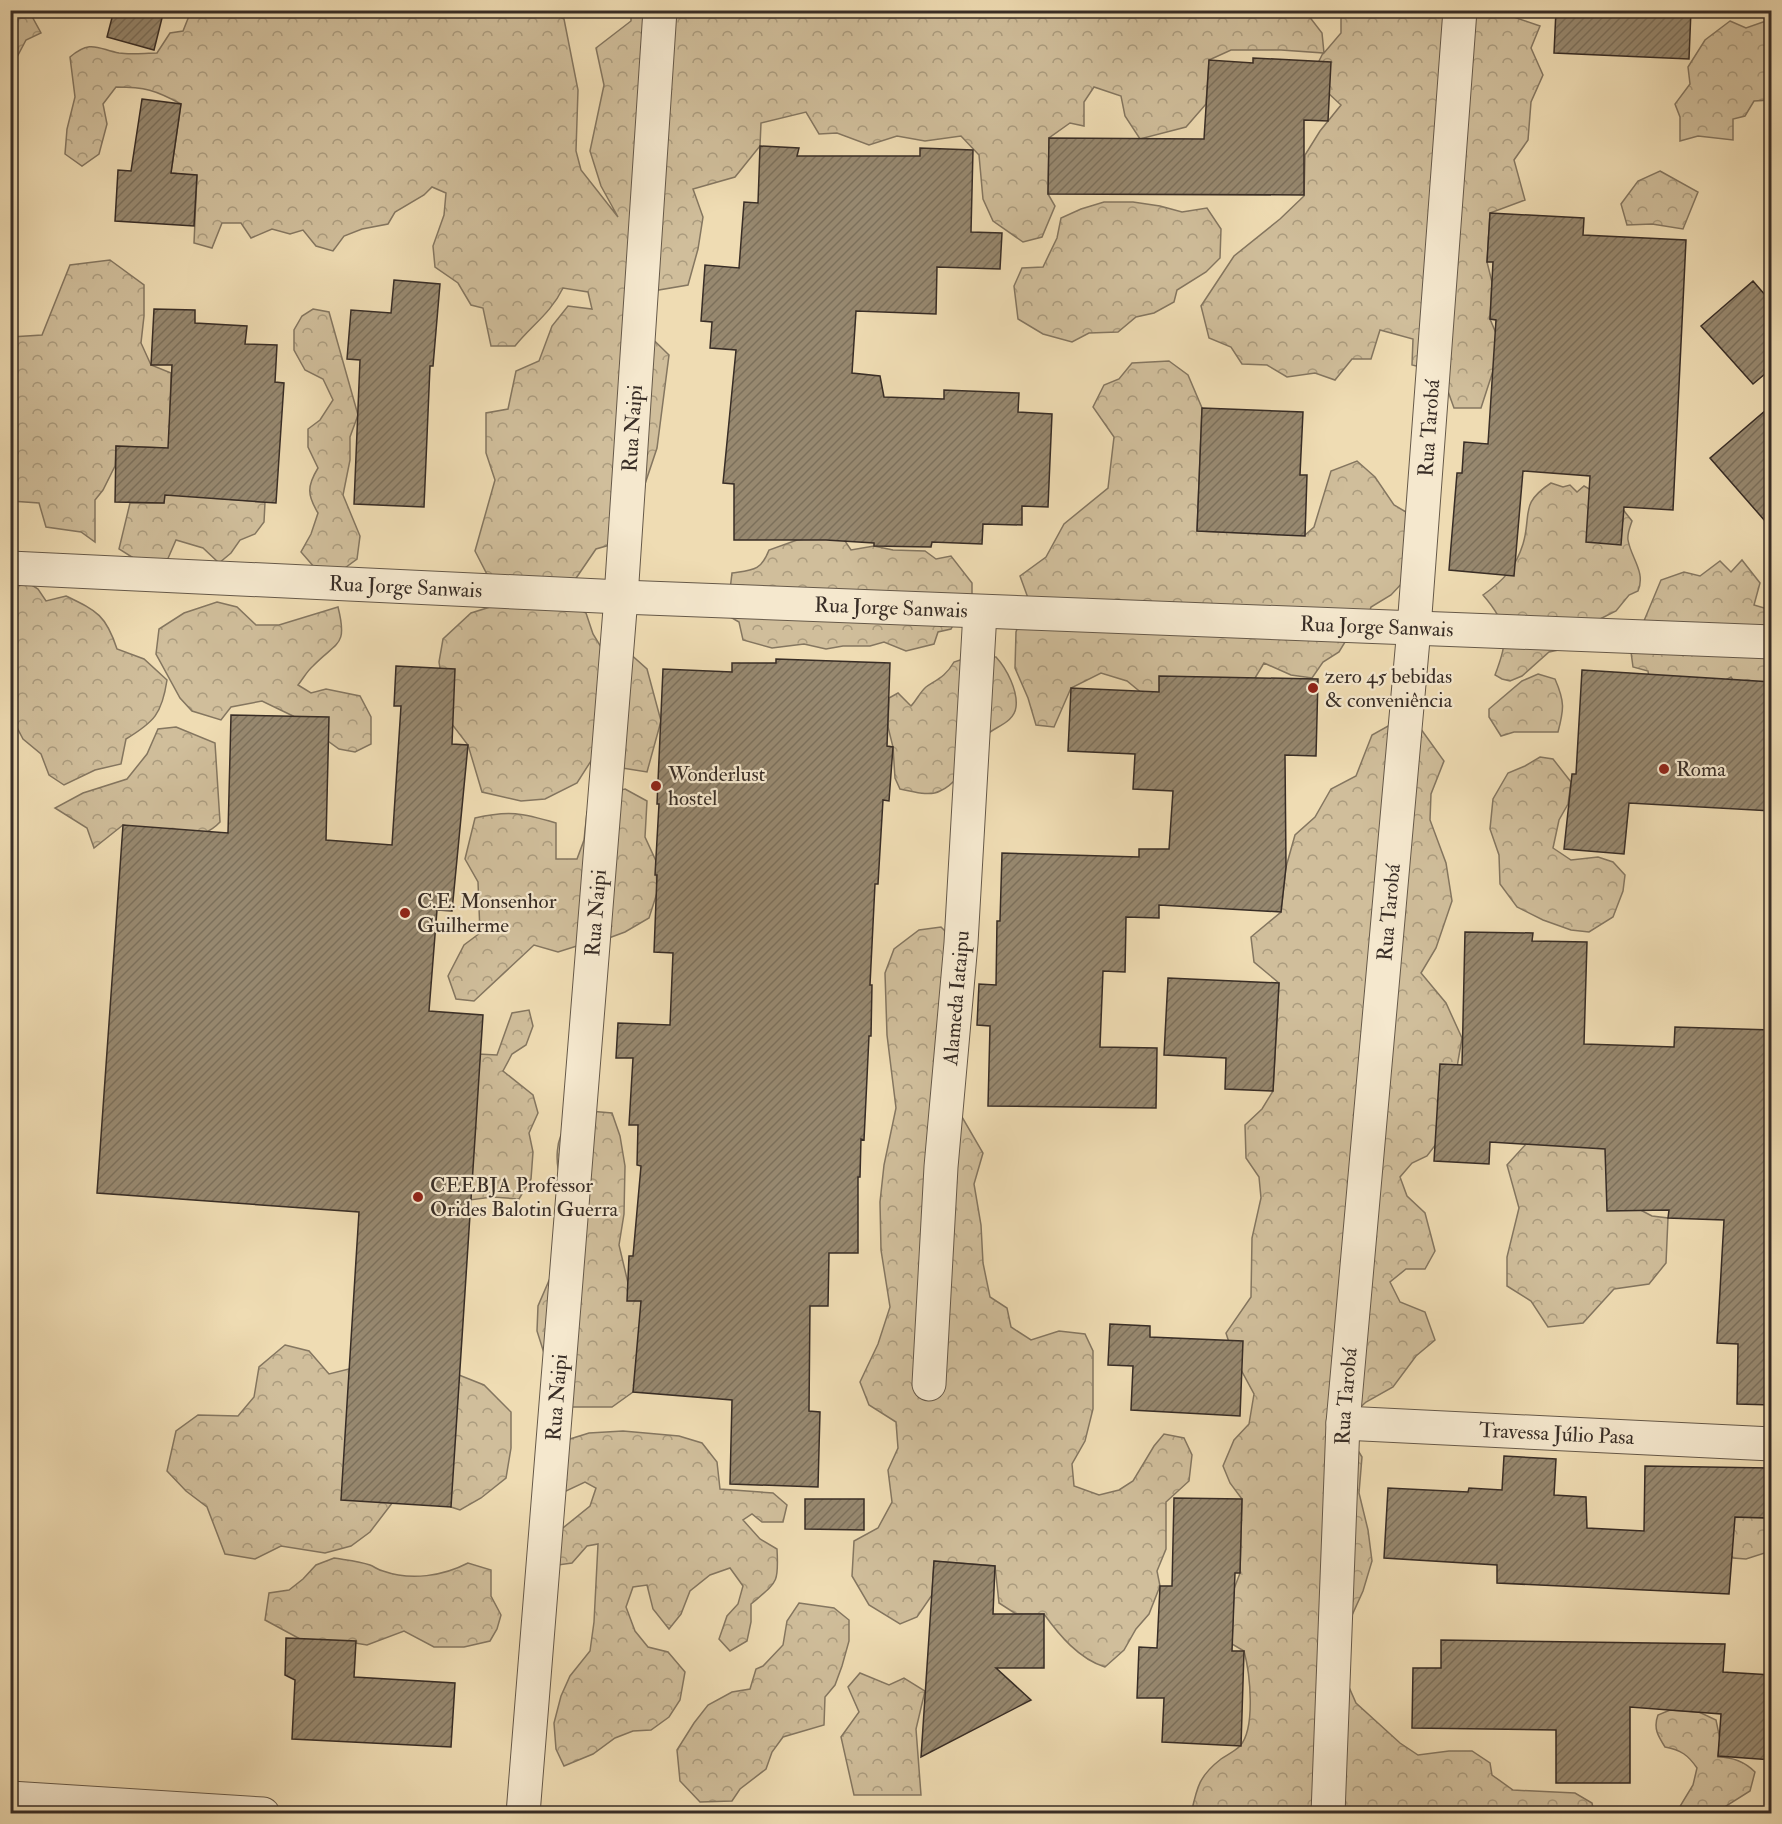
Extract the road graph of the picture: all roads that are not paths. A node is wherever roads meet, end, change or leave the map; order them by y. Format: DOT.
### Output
graph roads {
  1 [pos="660,10"];
  2 [pos="1460,10"];
  3 [pos="10,568"];
  4 [pos="621,597"];
  5 [pos="981,612"];
  6 [pos="1414,628"];
  7 [pos="1772,642"];
  8 [pos="929,1384"];
  9 [pos="1343,1423"];
  10 [pos="1772,1444"];
  11 [pos="10,1798"];
  12 [pos="263,1814"];
  13 [pos="523,1814"];
  14 [pos="1328,1814"];
  1 -- 4 [label="street, Rua Naipi"];
  2 -- 6 [label="street, Rua Tarobá"];
  3 -- 4 [label="street, Rua Jorge Sanwais"];
  4 -- 5 [label="street, Rua Jorge Sanwais"];
  4 -- 13 [label="street, Rua Naipi"];
  5 -- 6 [label="street, Rua Jorge Sanwais"];
  5 -- 8 [label="street, Alameda Iataipu"];
  6 -- 7 [label="street, Rua Jorge Sanwais"];
  6 -- 9 [label="street, Rua Tarobá"];
  9 -- 10 [label="street, Travessa Júlio Pasa"];
  9 -- 14 [label="street, Rua Tarobá"];
  11 -- 12 [label="street"];
}
